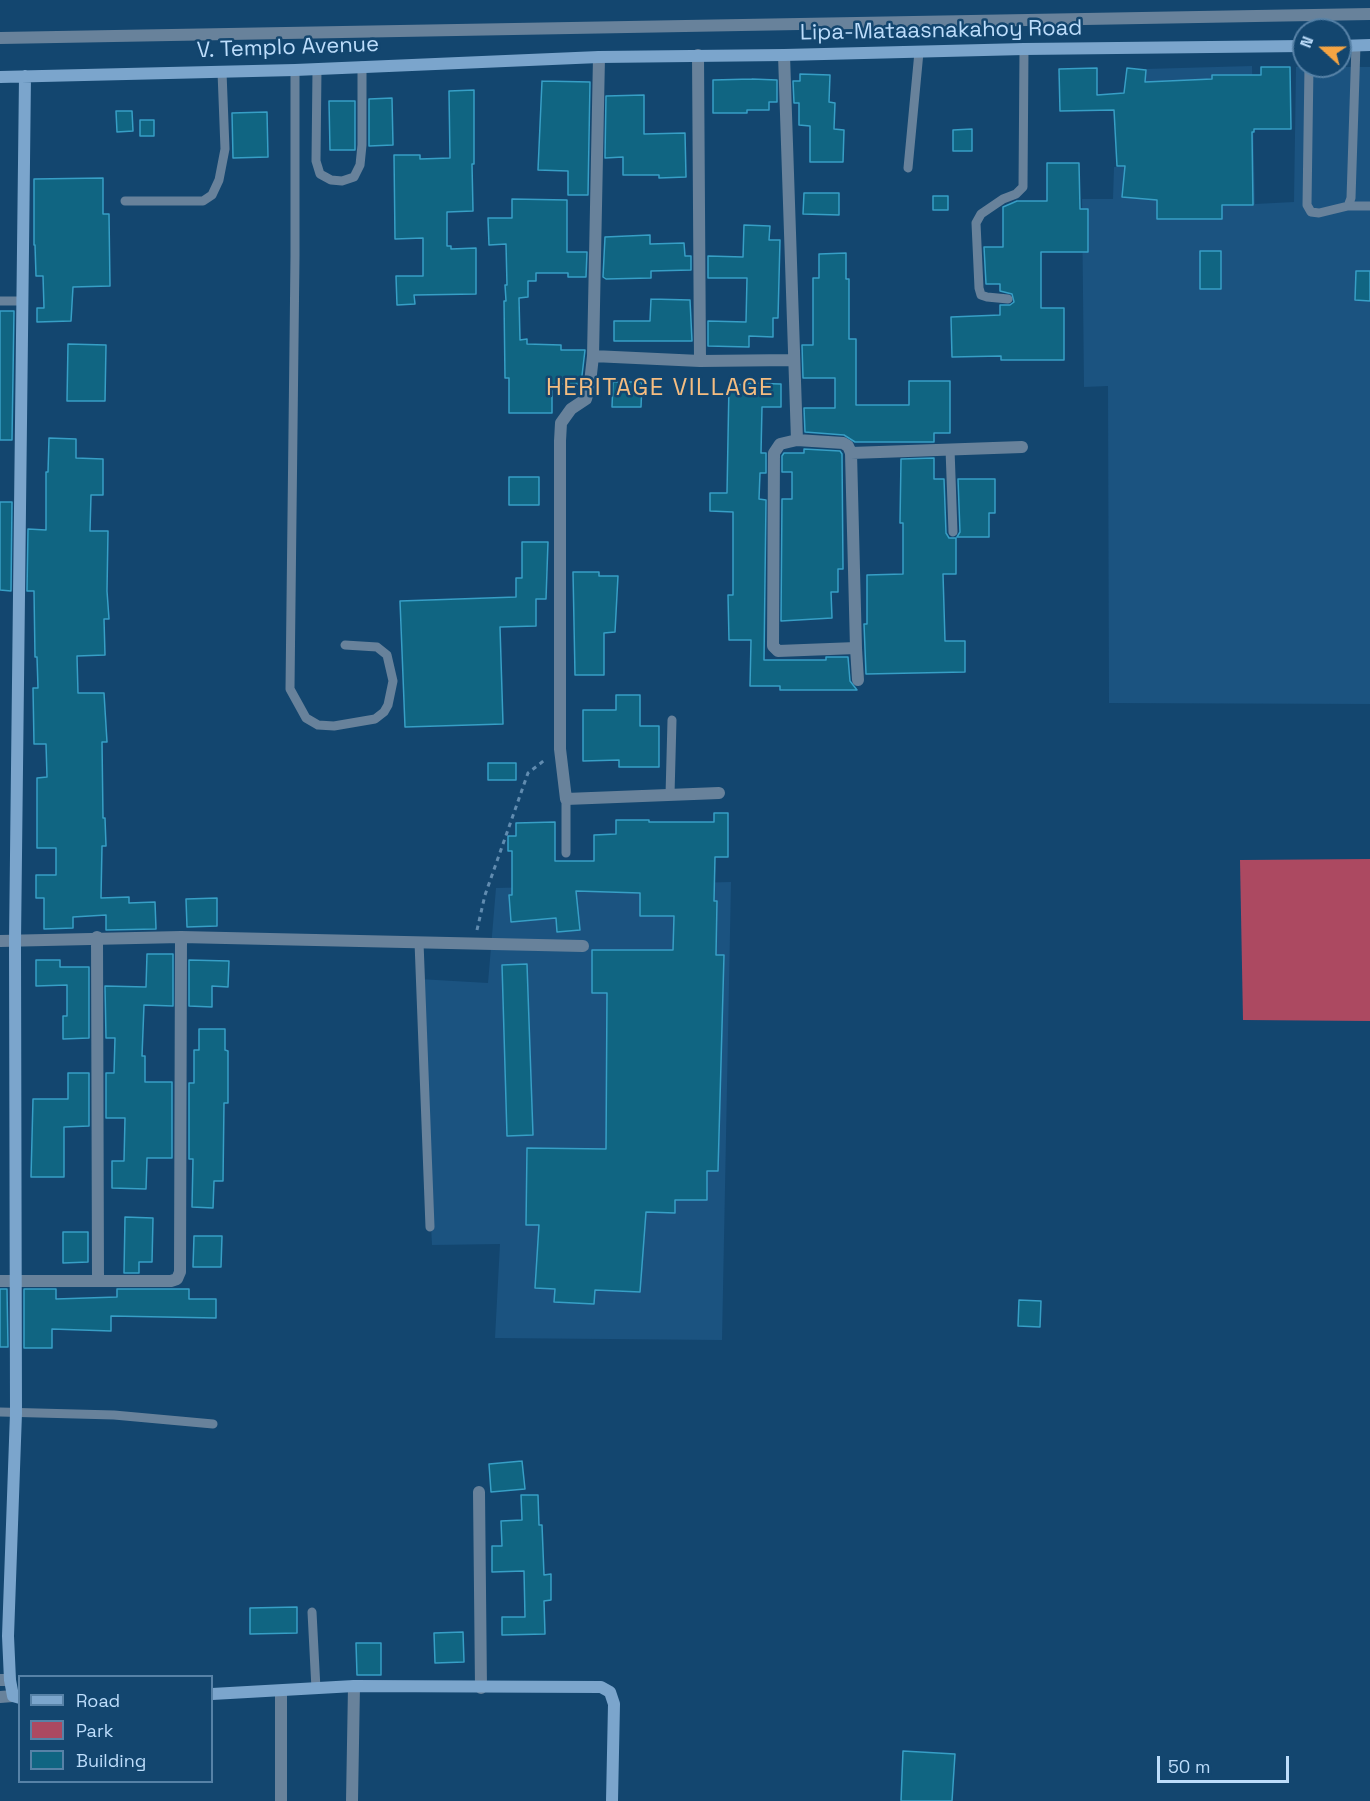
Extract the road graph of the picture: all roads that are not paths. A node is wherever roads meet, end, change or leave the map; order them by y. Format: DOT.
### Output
graph roads {
  1 [pos="1370,14"];
  2 [pos="0,38"];
  3 [pos="1352,45"];
  4 [pos="1356,45"];
  5 [pos="1370,45"];
  6 [pos="1292,46"];
  7 [pos="1024,48"];
  8 [pos="919,52"];
  9 [pos="698,55"];
  10 [pos="784,55"];
  11 [pos="578,57"];
  12 [pos="599,57"];
  13 [pos="362,66"];
  14 [pos="317,69"];
  15 [pos="295,70"];
  16 [pos="222,72"];
  17 [pos="25,76"];
  18 [pos="0,77"];
  19 [pos="1309,78"];
  20 [pos="908,168"];
  21 [pos="125,201"];
  22 [pos="1348,206"];
  23 [pos="1370,206"];
  24 [pos="1008,299"];
  25 [pos="0,301"];
  26 [pos="22,301"];
  27 [pos="593,356"];
  28 [pos="793,360"];
  29 [pos="700,361"];
  30 [pos="796,440"];
  31 [pos="1022,447"];
  32 [pos="950,449"];
  33 [pos="851,453"];
  34 [pos="953,532"];
  35 [pos="345,645"];
  36 [pos="856,648"];
  37 [pos="858,680"];
  38 [pos="672,720"];
  39 [pos="719,793"];
  40 [pos="670,795"];
  41 [pos="566,799"];
  42 [pos="566,853"];
  43 [pos="181,937"];
  44 [pos="97,938"];
  45 [pos="15,940"];
  46 [pos="0,941"];
  47 [pos="419,942"];
  48 [pos="583,946"];
  49 [pos="430,1227"];
  50 [pos="17,1280"];
  51 [pos="0,1281"];
  52 [pos="98,1281"];
  53 [pos="0,1412"];
  54 [pos="16,1413"];
  55 [pos="213,1424"];
  56 [pos="479,1492"];
  57 [pos="312,1612"];
  58 [pos="5,1680"];
  59 [pos="354,1686"];
  60 [pos="481,1688"];
  61 [pos="316,1689"];
  62 [pos="281,1691"];
  63 [pos="213,1694"];
  64 [pos="11,1697"];
  65 [pos="281,1801"];
  66 [pos="352,1801"];
  67 [pos="612,1801"];
  1 -- 2 [label="street"];
  3 -- 4 [label="street"];
  4 -- 5 [label="street"];
  4 -- 22 [label="lane"];
  6 -- 7 [label="street, Lipa-Mataasnakahoy Road"];
  7 -- 8 [label="street, Lipa-Mataasnakahoy Road"];
  7 -- 24 [label="lane"];
  8 -- 10 [label="street, Lipa-Mataasnakahoy Road"];
  8 -- 20 [label="lane"];
  9 -- 10 [label="street, Lipa-Mataasnakahoy Road"];
  9 -- 12 [label="street, Lipa-Mataasnakahoy Road"];
  9 -- 29 [label="street"];
  10 -- 28 [label="street"];
  11 -- 12 [label="street, Lipa-Mataasnakahoy Road"];
  11 -- 13 [label="street, V. Templo Avenue"];
  12 -- 27 [label="street"];
  13 -- 14 [label="street, V. Templo Avenue"];
  13 -- 14 [label="lane"];
  14 -- 15 [label="street, V. Templo Avenue"];
  15 -- 16 [label="street, V. Templo Avenue"];
  15 -- 35 [label="lane"];
  16 -- 17 [label="street, V. Templo Avenue"];
  16 -- 21 [label="lane"];
  17 -- 18 [label="street, V. Templo Avenue"];
  17 -- 26 [label="street"];
  19 -- 22 [label="lane"];
  22 -- 23 [label="lane"];
  25 -- 26 [label="lane"];
  26 -- 45 [label="street"];
  27 -- 29 [label="street"];
  27 -- 41 [label="street"];
  28 -- 29 [label="street"];
  28 -- 30 [label="street"];
  30 -- 33 [label="street"];
  30 -- 36 [label="street"];
  31 -- 32 [label="street"];
  32 -- 33 [label="street"];
  32 -- 34 [label="lane"];
  33 -- 36 [label="street"];
  36 -- 37 [label="street"];
  38 -- 40 [label="lane"];
  39 -- 40 [label="street"];
  40 -- 41 [label="street"];
  41 -- 42 [label="lane"];
  43 -- 44 [label="street"];
  43 -- 47 [label="street"];
  43 -- 52 [label="street"];
  44 -- 45 [label="street"];
  44 -- 52 [label="street"];
  45 -- 46 [label="street"];
  45 -- 50 [label="street"];
  47 -- 48 [label="street"];
  47 -- 49 [label="lane"];
  50 -- 51 [label="street"];
  50 -- 52 [label="street"];
  50 -- 54 [label="street"];
  53 -- 54 [label="lane"];
  54 -- 55 [label="lane"];
  54 -- 58 [label="street"];
  56 -- 60 [label="street"];
  57 -- 61 [label="lane"];
  58 -- 64 [label="street"];
  59 -- 60 [label="street"];
  59 -- 61 [label="street"];
  59 -- 66 [label="street"];
  60 -- 67 [label="street"];
  61 -- 62 [label="street"];
  62 -- 63 [label="street"];
  62 -- 65 [label="street"];
}
